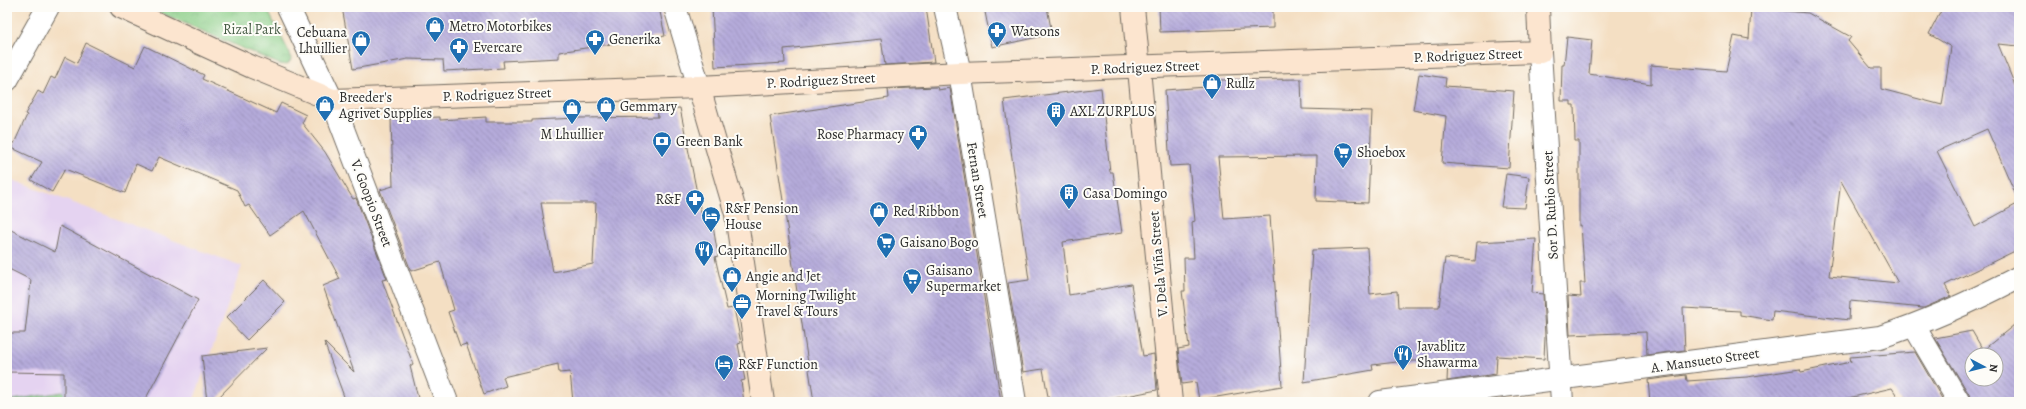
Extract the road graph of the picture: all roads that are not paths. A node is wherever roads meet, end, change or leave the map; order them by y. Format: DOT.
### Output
graph roads {
  1 [pos="48,7"];
  2 [pos="121,7"];
  3 [pos="288,7"];
  4 [pos="675,7"];
  5 [pos="945,7"];
  6 [pos="1133,7"];
  7 [pos="1538,7"];
  8 [pos="1540,52"];
  9 [pos="1140,68"];
  10 [pos="960,73"];
  11 [pos="7,80"];
  12 [pos="699,87"];
  13 [pos="332,100"];
  14 [pos="2019,277"];
  15 [pos="1914,326"];
  16 [pos="1560,379"];
  17 [pos="448,402"];
  18 [pos="763,402"];
  19 [pos="1015,402"];
  20 [pos="1171,402"];
  21 [pos="1380,402"];
  22 [pos="1562,402"];
  23 [pos="1959,402"];
  1 -- 11 [label="street"];
  2 -- 13 [label="main road, P. Rodriguez Street"];
  3 -- 13 [label="street, V. Goopio Street"];
  4 -- 12 [label="street"];
  5 -- 10 [label="street, Fernan Street"];
  6 -- 9 [label="main road, V. Dela Viña Street"];
  7 -- 8 [label="main road, Sor D. Rubio Street"];
  8 -- 9 [label="main road, P. Rodriguez Street"];
  8 -- 16 [label="street, Sor D. Rubio Street"];
  9 -- 10 [label="main road, P. Rodriguez Street"];
  9 -- 20 [label="main road, V. Dela Viña Street"];
  10 -- 12 [label="main road, P. Rodriguez Street"];
  10 -- 19 [label="street, Fernan Street"];
  12 -- 13 [label="main road, P. Rodriguez Street"];
  12 -- 18 [label="main road"];
  13 -- 17 [label="street, V. Goopio Street"];
  14 -- 15 [label="street, A. Mansueto Street"];
  15 -- 16 [label="street, A. Mansueto Street"];
  15 -- 23 [label="street"];
  16 -- 21 [label="street, A. Mansueto Street"];
  16 -- 22 [label="street, Sor D. Rubio Street"];
}
